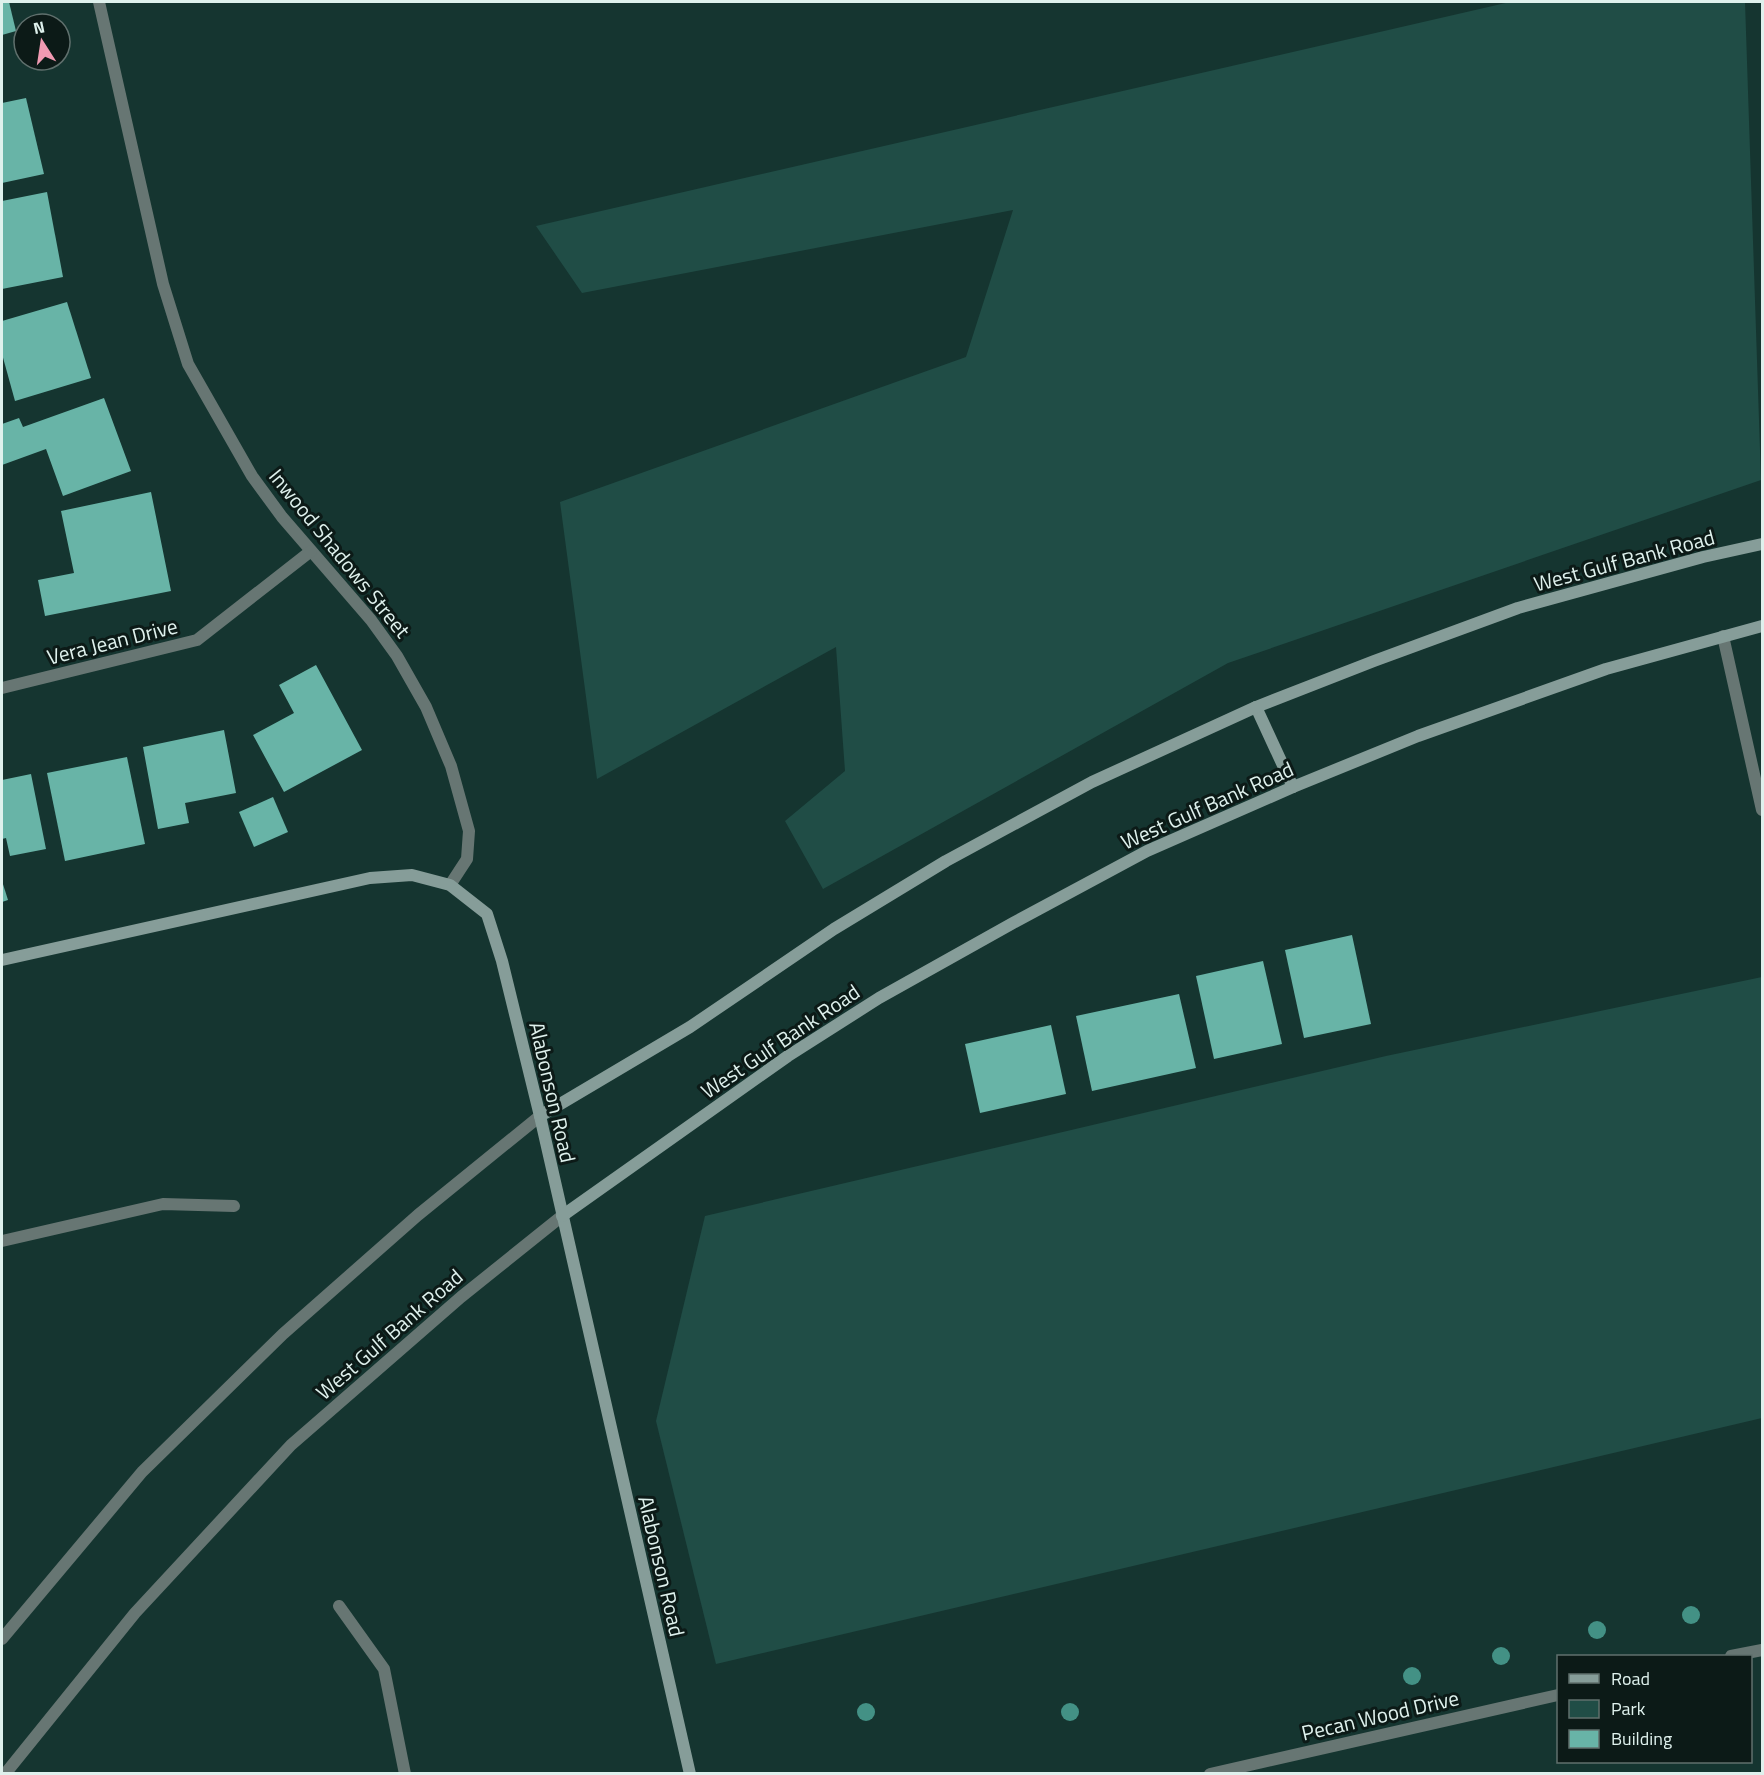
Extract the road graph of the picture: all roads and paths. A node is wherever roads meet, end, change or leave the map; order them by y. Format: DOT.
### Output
graph roads {
  1 [pos="99,2"];
  2 [pos="1762,544"];
  3 [pos="311,551"];
  4 [pos="1762,626"];
  5 [pos="1724,636"];
  6 [pos="2,688"];
  7 [pos="1256,707"];
  8 [pos="1293,787"];
  9 [pos="1762,810"];
  10 [pos="450,885"];
  11 [pos="2,960"];
  12 [pos="540,1116"];
  13 [pos="234,1206"];
  14 [pos="562,1216"];
  15 [pos="2,1241"];
  16 [pos="339,1606"];
  17 [pos="2,1639"];
  18 [pos="1762,1650"];
  19 [pos="1736,1655"];
  20 [pos="1557,1695"];
  21 [pos="5,1773"];
  22 [pos="405,1773"];
  23 [pos="690,1773"];
  24 [pos="1210,1773"];
  1 -- 3 [label="street, Inwood Shadows Street"];
  2 -- 7 [label="street, West Gulf Bank Road"];
  3 -- 6 [label="street, Vera Jean Drive"];
  3 -- 10 [label="street, Inwood Shadows Street"];
  4 -- 5 [label="street, West Gulf Bank Road"];
  5 -- 8 [label="street, West Gulf Bank Road"];
  5 -- 9 [label="street"];
  7 -- 8 [label="street"];
  7 -- 12 [label="street, West Gulf Bank Road"];
  8 -- 14 [label="street, West Gulf Bank Road"];
  10 -- 11 [label="street, Alabonson Road"];
  10 -- 12 [label="street, Alabonson Road"];
  12 -- 14 [label="street, Alabonson Road"];
  12 -- 17 [label="street, West Gulf Bank Road"];
  13 -- 15 [label="street"];
  14 -- 21 [label="street, West Gulf Bank Road"];
  14 -- 23 [label="street, Alabonson Road"];
  16 -- 22 [label="street"];
  18 -- 19 [label="street"];
  20 -- 24 [label="street, Pecan Wood Drive"];
}
